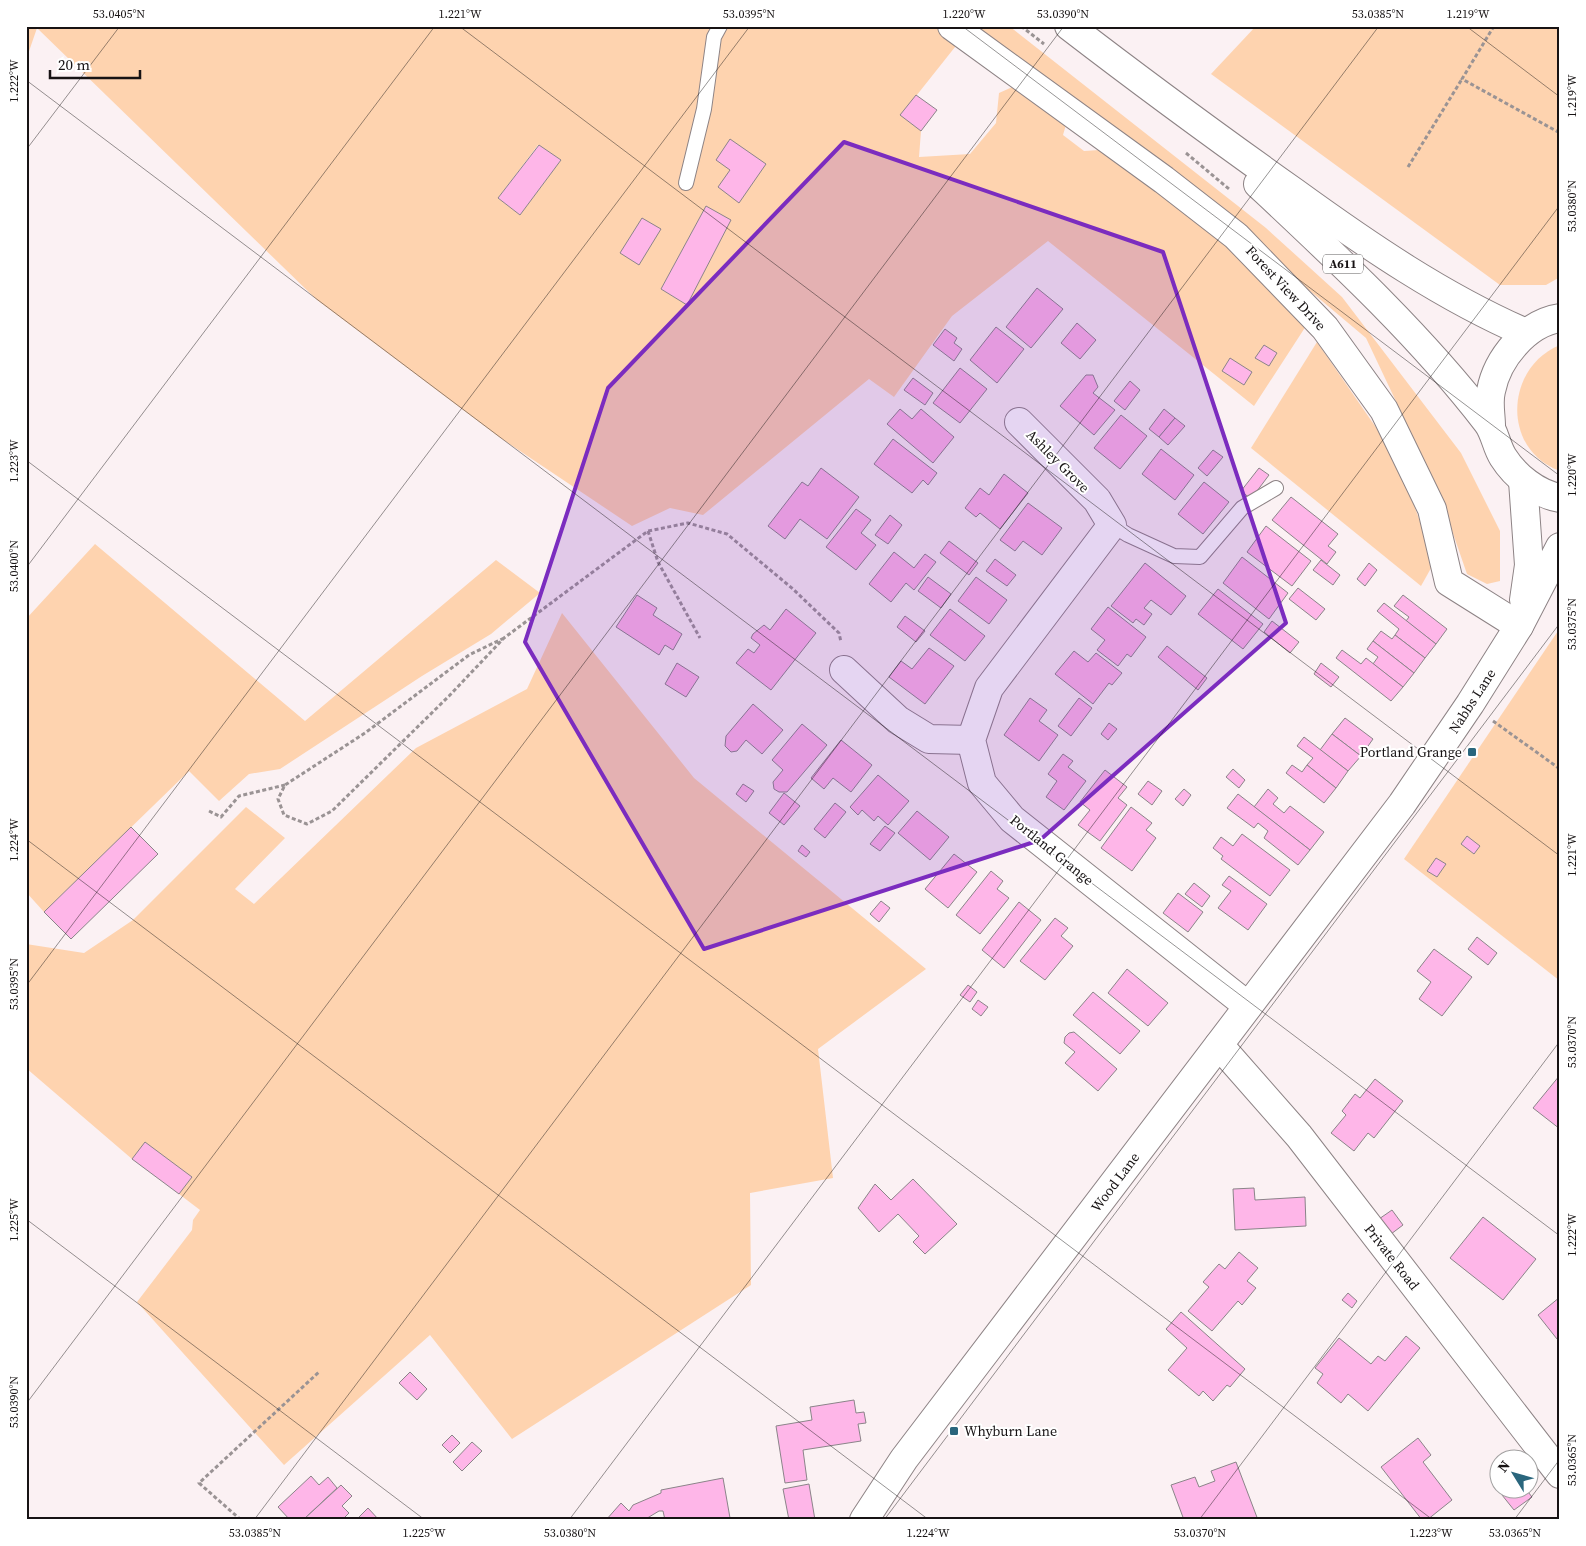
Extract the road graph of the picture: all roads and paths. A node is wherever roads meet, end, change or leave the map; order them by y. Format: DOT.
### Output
graph roads {
  1 [pos="720,26"];
  2 [pos="952,26"];
  3 [pos="1069,26"];
  4 [pos="1494,26"];
  5 [pos="1462,79"];
  6 [pos="1184,114"];
  7 [pos="1560,133"];
  8 [pos="1408,167"];
  9 [pos="686,184"];
  10 [pos="1560,318"];
  11 [pos="1526,333"];
  12 [pos="1019,422"];
  13 [pos="1491,426"];
  14 [pos="1523,481"];
  15 [pos="1276,488"];
  16 [pos="1560,498"];
  17 [pos="1112,525"];
  18 [pos="648,531"];
  19 [pos="1560,546"];
  20 [pos="1519,626"];
  21 [pos="504,638"];
  22 [pos="700,638"];
  23 [pos="844,670"];
  24 [pos="1470,704"];
  25 [pos="971,740"];
  26 [pos="1560,769"];
  27 [pos="285,785"];
  28 [pos="209,811"];
  29 [pos="1370,847"];
  30 [pos="1248,1006"];
  31 [pos="1219,1045"];
  32 [pos="320,1371"];
  33 [pos="1560,1474"];
  34 [pos="241,1520"];
  35 [pos="864,1520"];
  1 -- 9 [label="lane"];
  2 -- 20 [label="street, Forest View Drive"];
  3 -- 6 [label="street, A611"];
  4 -- 5 [label="path"];
  5 -- 7 [label="path"];
  5 -- 8 [label="path"];
  6 -- 11 [label="street, A611"];
  6 -- 13 [label="street, A611"];
  10 -- 11 [label="street, A611"];
  11 -- 13 [label="street, A611"];
  12 -- 17 [label="street, Ashley Grove"];
  13 -- 14 [label="street, A611"];
  14 -- 16 [label="street, A611"];
  14 -- 20 [label="street, Nabbs Lane"];
  15 -- 17 [label="lane"];
  17 -- 25 [label="street"];
  18 -- 21 [label="path"];
  18 -- 22 [label="path"];
  18 -- 23 [label="path"];
  19 -- 20 [label="street, Nabbs Lane"];
  20 -- 24 [label="street, Nabbs Lane"];
  21 -- 27 [label="path"];
  21 -- 27 [label="path"];
  23 -- 25 [label="street"];
  24 -- 26 [label="path"];
  24 -- 29 [label="street, Nabbs Lane"];
  25 -- 30 [label="street, Portland Grange"];
  27 -- 28 [label="path"];
  29 -- 30 [label="street, Wood Lane"];
  30 -- 31 [label="street, Wood Lane"];
  31 -- 33 [label="street, Private Road"];
  31 -- 35 [label="street, Wood Lane"];
  32 -- 34 [label="path"];
}
